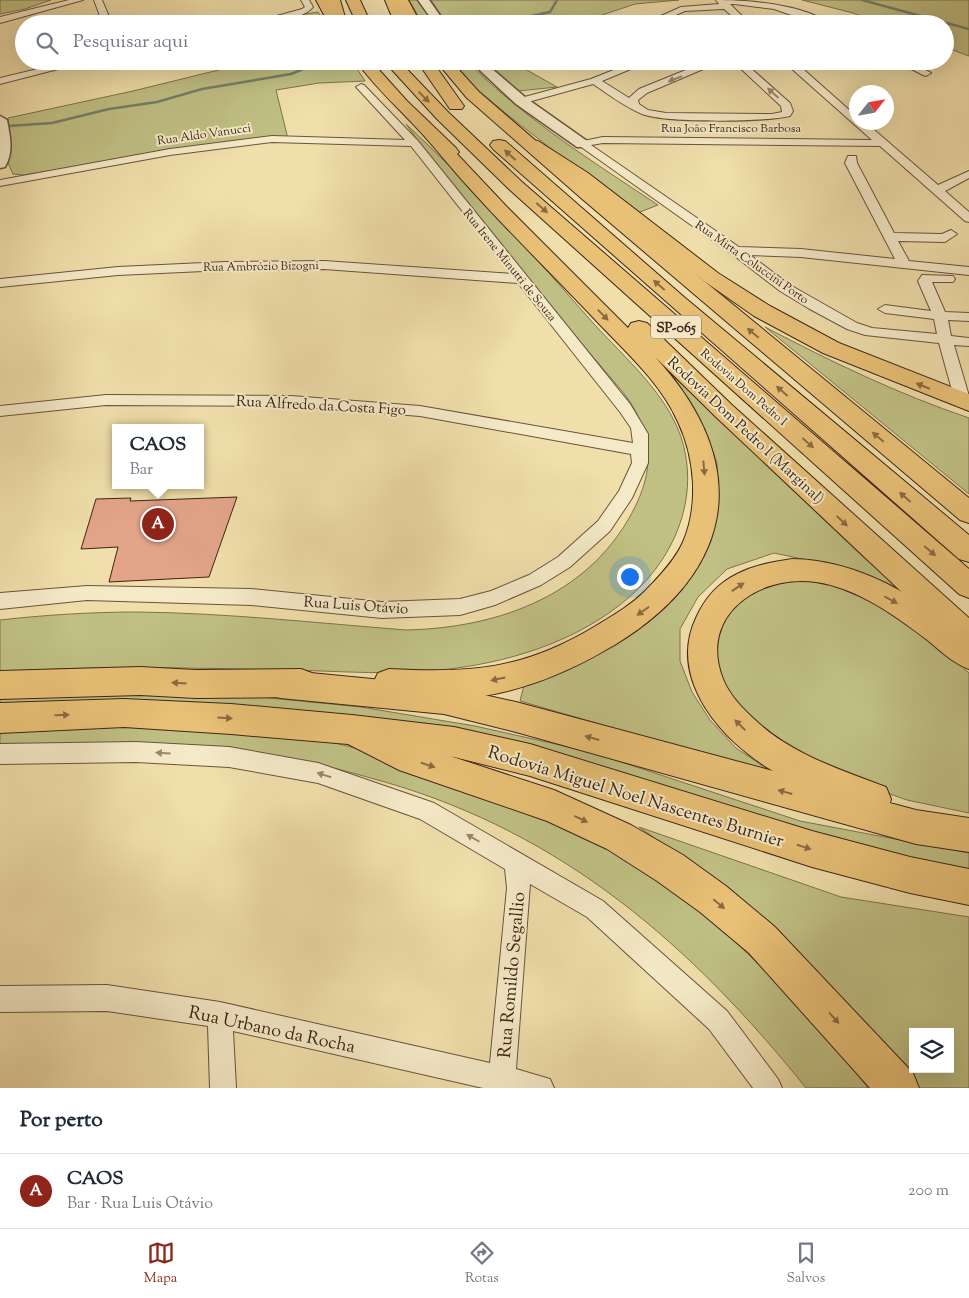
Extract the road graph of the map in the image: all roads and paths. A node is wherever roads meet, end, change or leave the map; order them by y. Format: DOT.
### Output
graph roads {
  1 [pos="79,0"];
  2 [pos="98,0"];
  3 [pos="323,0"];
  4 [pos="332,0"];
  5 [pos="353,0"];
  6 [pos="392,0"];
  7 [pos="401,0"];
  8 [pos="423,0"];
  9 [pos="722,2"];
  10 [pos="307,3"];
  11 [pos="787,11"];
  12 [pos="20,15"];
  13 [pos="104,15"];
  14 [pos="291,15"];
  15 [pos="331,15"];
  16 [pos="337,15"];
  17 [pos="360,15"];
  18 [pos="398,15"];
  19 [pos="409,15"];
  20 [pos="434,15"];
  21 [pos="669,15"];
  22 [pos="734,15"];
  23 [pos="790,15"];
  24 [pos="806,15"];
  25 [pos="15,16"];
  26 [pos="0,20"];
  27 [pos="44,70"];
  28 [pos="370,70"];
  29 [pos="400,70"];
  30 [pos="421,70"];
  31 [pos="430,70"];
  32 [pos="451,70"];
  33 [pos="486,70"];
  34 [pos="622,70"];
  35 [pos="695,70"];
  36 [pos="747,70"];
  37 [pos="798,70"];
  38 [pos="920,70"];
  39 [pos="926,73"];
  40 [pos="598,79"];
  41 [pos="0,80"];
  42 [pos="361,87"];
  43 [pos="643,91"];
  44 [pos="520,101"];
  45 [pos="634,105"];
  46 [pos="456,106"];
  47 [pos="849,115"];
  48 [pos="0,120"];
  49 [pos="866,130"];
  50 [pos="425,142"];
  51 [pos="881,143"];
  52 [pos="582,144"];
  53 [pos="532,145"];
  54 [pos="852,158"];
  55 [pos="0,164"];
  56 [pos="969,174"];
  57 [pos="0,183"];
  58 [pos="938,190"];
  59 [pos="969,218"];
  60 [pos="950,234"];
  61 [pos="890,237"];
  62 [pos="736,251"];
  63 [pos="904,264"];
  64 [pos="969,271"];
  65 [pos="522,279"];
  66 [pos="969,282"];
  67 [pos="0,283"];
  68 [pos="886,309"];
  69 [pos="940,316"];
  70 [pos="969,318"];
  71 [pos="945,339"];
  72 [pos="969,342"];
  73 [pos="966,402"];
  74 [pos="0,411"];
  75 [pos="639,450"];
  76 [pos="969,513"];
  77 [pos="969,551"];
  78 [pos="969,586"];
  79 [pos="0,601"];
  80 [pos="969,636"];
  81 [pos="969,656"];
  82 [pos="280,684"];
  83 [pos="0,685"];
  84 [pos="0,718"];
  85 [pos="352,730"];
  86 [pos="0,754"];
  87 [pos="969,823"];
  88 [pos="969,835"];
  89 [pos="515,862"];
  90 [pos="969,887"];
  91 [pos="0,999"];
  92 [pos="220,1015"];
  93 [pos="503,1084"];
  94 [pos="223,1088"];
  95 [pos="541,1088"];
  96 [pos="769,1088"];
  97 [pos="898,1088"];
  1 -- 12 [label="street"];
  2 -- 13 [label="street"];
  3 -- 15 [label="highway"];
  4 -- 16 [label="highway"];
  5 -- 17 [label="highway"];
  6 -- 18 [label="highway"];
  7 -- 19 [label="highway"];
  8 -- 20 [label="street"];
  9 -- 11 [label="street"];
  9 -- 21 [label="street"];
  9 -- 22 [label="street"];
  10 -- 14 [label="street"];
  11 -- 23 [label="street"];
  11 -- 24 [label="street"];
  25 -- 26 [label="street"];
  27 -- 41 [label="street"];
  28 -- 50 [label="highway"];
  29 -- 78 [label="highway, Rodovia Dom Pedro I / SP-065, one-way"];
  30 -- 46 [label="highway, Rodovia Dom Pedro I / SP-065"];
  31 -- 46 [label="highway"];
  32 -- 53 [label="highway, SP-065"];
  33 -- 44 [label="street"];
  34 -- 40 [label="street"];
  35 -- 43 [label="street, one-way"];
  45 -- 36 [label="street, one-way"];
  37 -- 47 [label="street"];
  38 -- 39 [label="street"];
  40 -- 43 [label="street"];
  40 -- 44 [label="street"];
  40 -- 45 [label="street"];
  42 -- 50 [label="street, Rua Irene Minutti de Souza"];
  43 -- 45 [label="street"];
  44 -- 52 [label="street"];
  77 -- 46 [label="highway, Rodovia Dom Pedro I / SP-065, one-way"];
  48 -- 55 [label="street"];
  49 -- 51 [label="street"];
  50 -- 57 [label="street, Rua Aldo Vanucci"];
  50 -- 65 [label="street, Rua Irene Minutti de Souza"];
  50 -- 80 [label="highway, Rodovia Dom Pedro I (Marginal) / SP-065, one-way"];
  50 -- 82 [label="highway, one-way"];
  51 -- 52 [label="street, Rua João Francisco Barbosa"];
  51 -- 58 [label="street"];
  52 -- 62 [label="street, Rua Mirta Coluccini Porto"];
  73 -- 53 [label="highway, one-way"];
  76 -- 53 [label="highway, SP-065, one-way"];
  54 -- 61 [label="street"];
  56 -- 58 [label="street"];
  58 -- 59 [label="street"];
  60 -- 61 [label="street"];
  61 -- 63 [label="street"];
  62 -- 63 [label="street"];
  62 -- 71 [label="street, Rua Mirta Coluccini Porto"];
  63 -- 64 [label="street"];
  65 -- 67 [label="street, Rua Ambrózio Bizogni"];
  65 -- 75 [label="street, Rua Irene Minutti de Souza"];
  66 -- 69 [label="street"];
  68 -- 69 [label="street"];
  69 -- 70 [label="street"];
  69 -- 71 [label="street"];
  71 -- 72 [label="street, Rua Mirta Coluccini Porto"];
  71 -- 73 [label="street"];
  74 -- 75 [label="street, Rua Alfredo da Costa Figo"];
  75 -- 79 [label="street, Rua Luis Otávio"];
  87 -- 81 [label="highway, one-way"];
  82 -- 83 [label="highway, one-way"];
  88 -- 82 [label="highway, one-way"];
  84 -- 85 [label="highway, Rodovia Miguel Noel Nascentes Burnier, one-way"];
  85 -- 90 [label="highway, Rodovia Miguel Noel Nascentes Burnier, one-way"];
  85 -- 97 [label="highway, one-way"];
  89 -- 86 [label="street, one-way"];
  89 -- 93 [label="street, Rua Romildo Segallio"];
  89 -- 96 [label="street"];
  91 -- 92 [label="street, Rua Urbano da Rocha"];
  92 -- 93 [label="street, Rua Urbano da Rocha"];
  92 -- 94 [label="street"];
  93 -- 95 [label="street, Rua Urbano da Rocha"];
}
